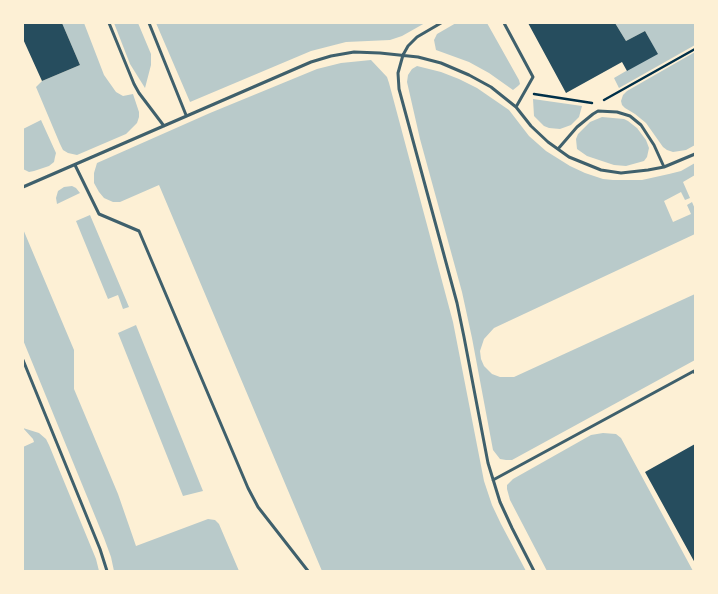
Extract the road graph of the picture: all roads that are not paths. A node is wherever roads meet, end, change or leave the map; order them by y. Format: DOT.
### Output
graph roads {
  1 [pos="109,23"];
  2 [pos="149,23"];
  3 [pos="442,23"];
  4 [pos="504,23"];
  5 [pos="403,55"];
  6 [pos="516,107"];
  7 [pos="186,115"];
  8 [pos="164,126"];
  9 [pos="558,149"];
  10 [pos="695,154"];
  11 [pos="75,165"];
  12 [pos="664,166"];
  13 [pos="23,187"];
  14 [pos="23,360"];
  15 [pos="695,371"];
  16 [pos="493,480"];
  17 [pos="107,571"];
  18 [pos="307,571"];
  19 [pos="534,571"];
  1 -- 8 [label="lane"];
  2 -- 7 [label="lane"];
  3 -- 5 [label="lane"];
  4 -- 6 [label="lane"];
  5 -- 6 [label="lane"];
  5 -- 7 [label="lane"];
  5 -- 16 [label="lane"];
  6 -- 9 [label="lane"];
  7 -- 8 [label="lane"];
  8 -- 11 [label="lane"];
  9 -- 12 [label="lane"];
  9 -- 12 [label="lane"];
  10 -- 12 [label="lane"];
  11 -- 13 [label="lane"];
  11 -- 18 [label="lane"];
  14 -- 17 [label="lane"];
  15 -- 16 [label="lane"];
  16 -- 19 [label="lane"];
}
